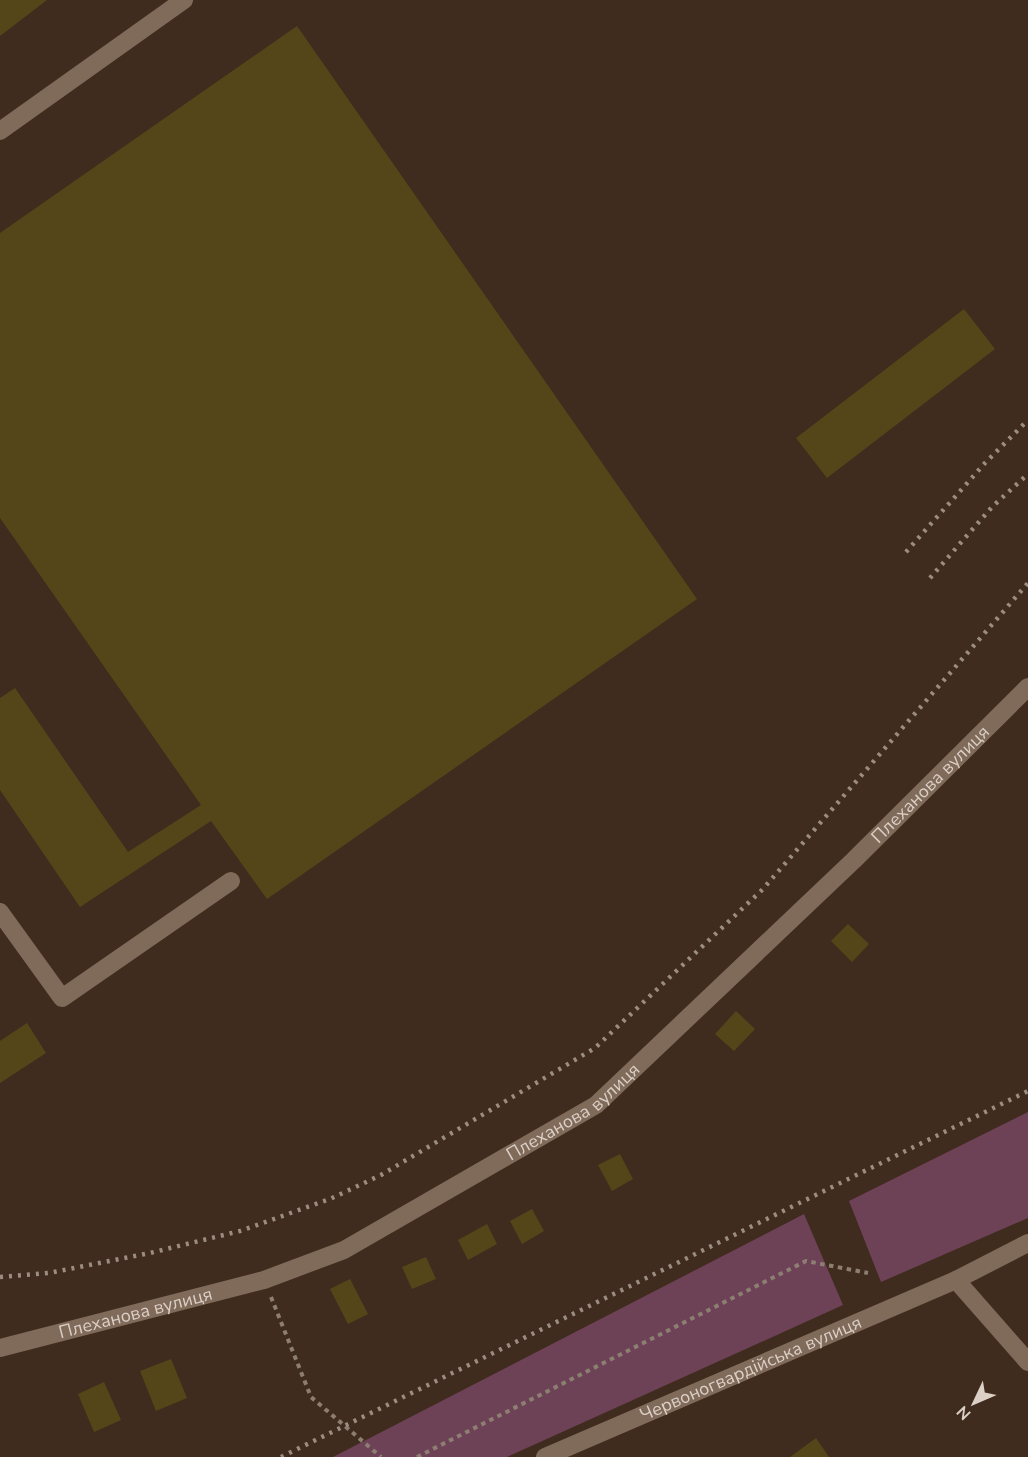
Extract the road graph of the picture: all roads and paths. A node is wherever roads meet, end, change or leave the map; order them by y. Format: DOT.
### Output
graph roads {
  1 [pos="184,0"];
  2 [pos="0,131"];
  3 [pos="1028,687"];
  4 [pos="231,881"];
  5 [pos="0,912"];
  6 [pos="1028,1243"];
  7 [pos="868,1273"];
  8 [pos="264,1280"];
  9 [pos="956,1280"];
  10 [pos="0,1348"];
  11 [pos="1028,1362"];
  12 [pos="553,1455"];
  13 [pos="381,1457"];
  14 [pos="417,1457"];
  1 -- 2 [label="street"];
  3 -- 8 [label="street, Плеханова вулиця"];
  4 -- 5 [label="street"];
  6 -- 9 [label="street, Червоногвардійська вулиця"];
  7 -- 14 [label="path"];
  8 -- 10 [label="street, Плеханова вулиця"];
  8 -- 13 [label="path"];
  9 -- 11 [label="street"];
  9 -- 12 [label="street, Червоногвардійська вулиця"];
}
